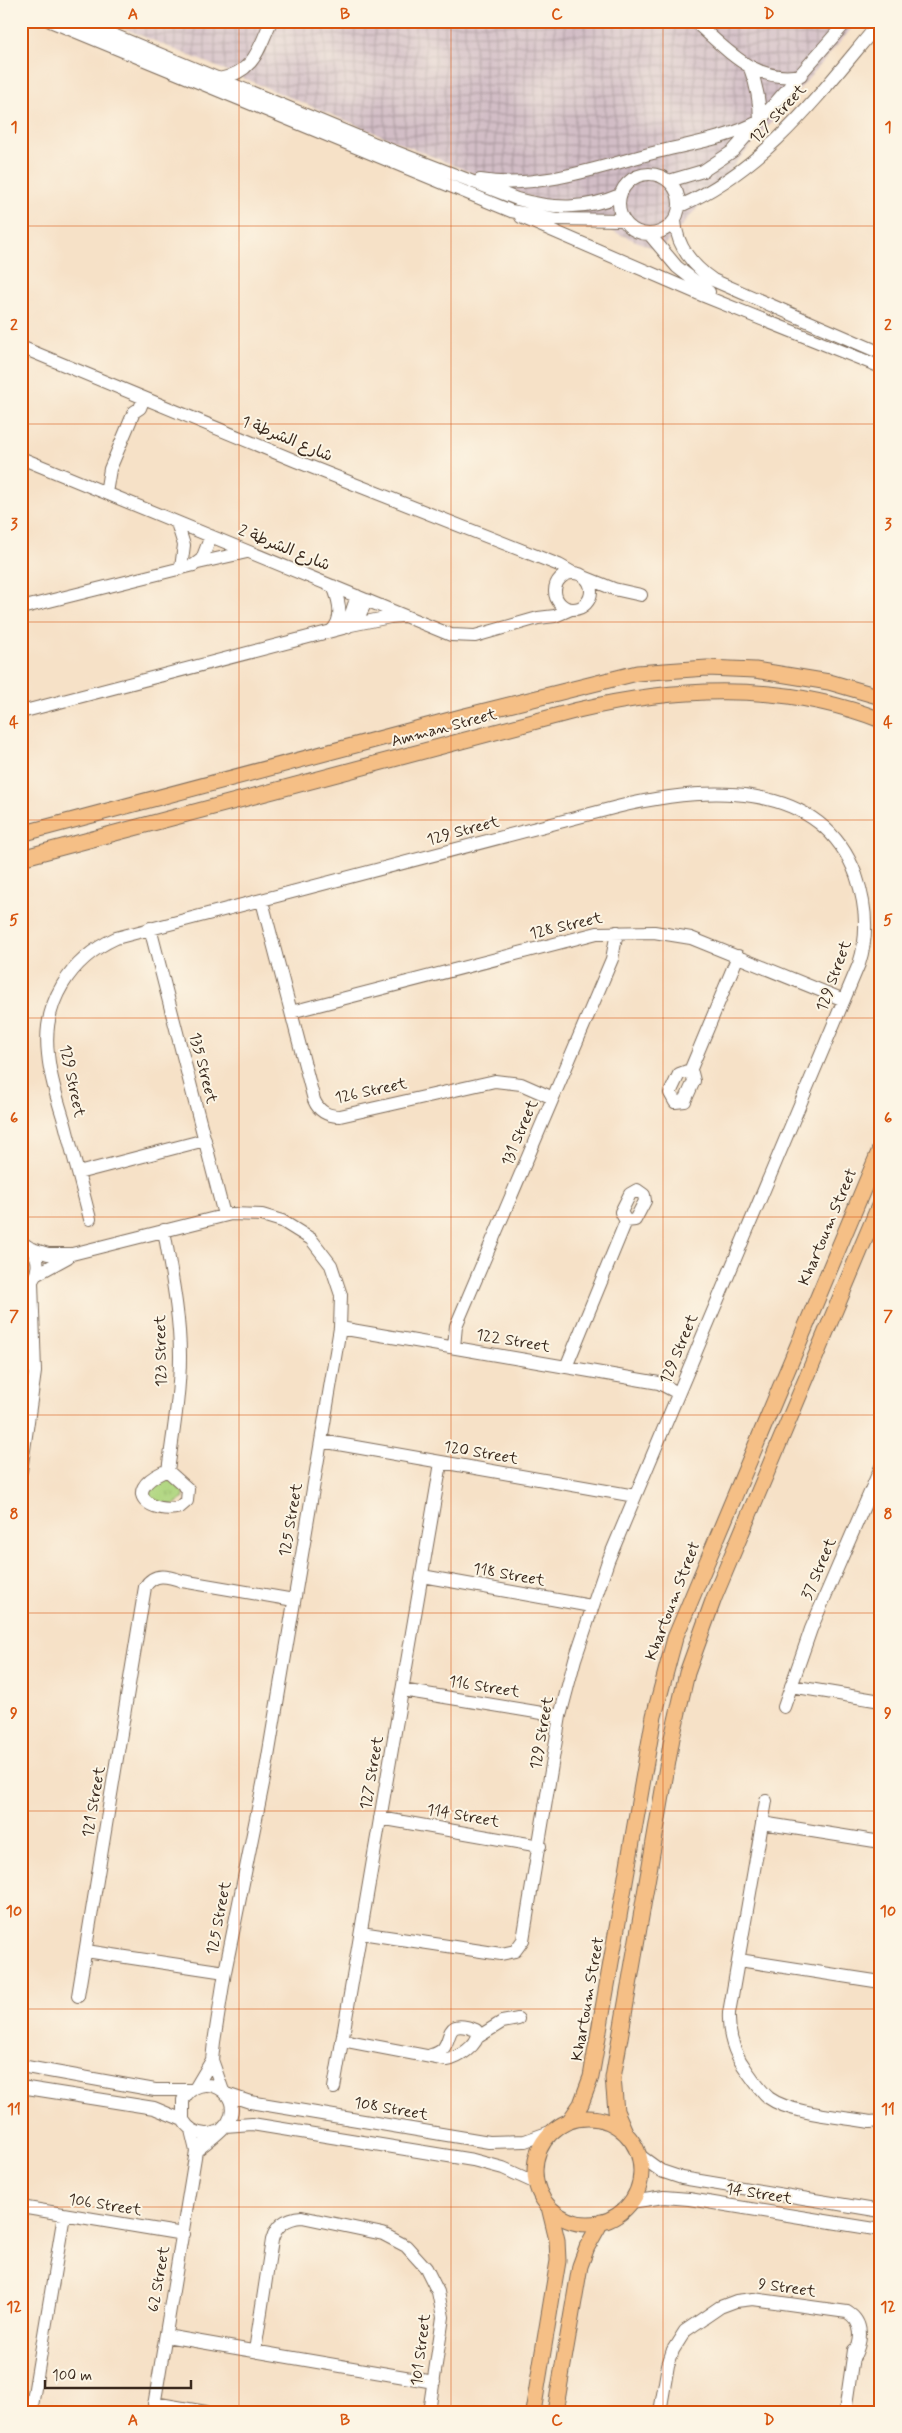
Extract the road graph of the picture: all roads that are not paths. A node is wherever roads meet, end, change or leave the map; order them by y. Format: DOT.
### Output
graph roads {
  1 [pos="50,21"];
  2 [pos="80,21"];
  3 [pos="271,21"];
  4 [pos="694,21"];
  5 [pos="847,21"];
  6 [pos="881,21"];
  7 [pos="750,68"];
  8 [pos="801,74"];
  9 [pos="219,79"];
  10 [pos="760,121"];
  11 [pos="463,177"];
  12 [pos="669,181"];
  13 [pos="620,195"];
  14 [pos="680,206"];
  15 [pos="511,211"];
  16 [pos="623,220"];
  17 [pos="675,221"];
  18 [pos="650,235"];
  19 [pos="729,305"];
  20 [pos="21,347"];
  21 [pos="881,353"];
  22 [pos="881,367"];
  23 [pos="139,396"];
  24 [pos="21,458"];
  25 [pos="102,492"];
  26 [pos="177,523"];
  27 [pos="207,535"];
  28 [pos="251,552"];
  29 [pos="541,560"];
  30 [pos="198,563"];
  31 [pos="181,568"];
  32 [pos="579,575"];
  33 [pos="333,586"];
  34 [pos="614,589"];
  35 [pos="556,592"];
  36 [pos="641,595"];
  37 [pos="590,596"];
  38 [pos="362,598"];
  39 [pos="21,608"];
  40 [pos="571,609"];
  41 [pos="407,617"];
  42 [pos="538,618"];
  43 [pos="340,629"];
  44 [pos="881,697"];
  45 [pos="21,712"];
  46 [pos="881,720"];
  47 [pos="21,834"];
  48 [pos="21,858"];
  49 [pos="262,901"];
  50 [pos="150,928"];
  51 [pos="617,932"];
  52 [pos="738,956"];
  53 [pos="844,1000"];
  54 [pos="291,1012"];
  55 [pos="690,1071"];
  56 [pos="553,1098"];
  57 [pos="205,1140"];
  58 [pos="881,1146"];
  59 [pos="78,1172"];
  60 [pos="881,1200"];
  61 [pos="224,1215"];
  62 [pos="90,1219"];
  63 [pos="626,1221"];
  64 [pos="164,1230"];
  65 [pos="25,1244"];
  66 [pos="72,1254"];
  67 [pos="35,1278"];
  68 [pos="21,1289"];
  69 [pos="340,1328"];
  70 [pos="454,1348"];
  71 [pos="566,1367"];
  72 [pos="678,1393"];
  73 [pos="321,1441"];
  74 [pos="441,1463"];
  75 [pos="881,1467"];
  76 [pos="21,1471"];
  77 [pos="168,1472"];
  78 [pos="635,1496"];
  79 [pos="422,1576"];
  80 [pos="294,1600"];
  81 [pos="591,1606"];
  82 [pos="791,1686"];
  83 [pos="402,1690"];
  84 [pos="881,1701"];
  85 [pos="784,1707"];
  86 [pos="560,1716"];
  87 [pos="766,1801"];
  88 [pos="380,1818"];
  89 [pos="762,1823"];
  90 [pos="881,1842"];
  91 [pos="540,1846"];
  92 [pos="361,1933"];
  93 [pos="86,1952"];
  94 [pos="739,1960"];
  95 [pos="225,1972"];
  96 [pos="881,1982"];
  97 [pos="78,1996"];
  98 [pos="518,2019"];
  99 [pos="478,2037"];
  100 [pos="342,2040"];
  101 [pos="431,2055"];
  102 [pos="212,2060"];
  103 [pos="21,2066"];
  104 [pos="21,2087"];
  105 [pos="193,2088"];
  106 [pos="334,2088"];
  107 [pos="224,2092"];
  108 [pos="881,2112"];
  109 [pos="848,2118"];
  110 [pos="570,2120"];
  111 [pos="881,2121"];
  112 [pos="187,2125"];
  113 [pos="221,2129"];
  114 [pos="550,2132"];
  115 [pos="626,2134"];
  116 [pos="196,2151"];
  117 [pos="638,2155"];
  118 [pos="536,2183"];
  119 [pos="631,2202"];
  120 [pos="21,2207"];
  121 [pos="548,2207"];
  122 [pos="881,2211"];
  123 [pos="64,2215"];
  124 [pos="601,2222"];
  125 [pos="881,2230"];
  126 [pos="183,2234"];
  127 [pos="166,2336"];
  128 [pos="255,2351"];
  129 [pos="434,2382"];
  130 [pos="154,2407"];
  131 [pos="31,2412"];
  132 [pos="206,2412"];
  133 [pos="429,2412"];
  134 [pos="534,2412"];
  135 [pos="555,2412"];
  136 [pos="660,2412"];
  137 [pos="845,2412"];
  1 -- 15 [label="street"];
  2 -- 9 [label="street"];
  3 -- 9 [label="street"];
  4 -- 7 [label="street"];
  5 -- 8 [label="street, 127 Street"];
  6 -- 14 [label="street, 127 Street"];
  7 -- 8 [label="street"];
  7 -- 10 [label="street"];
  8 -- 10 [label="street, 127 Street"];
  9 -- 11 [label="street"];
  10 -- 11 [label="street"];
  10 -- 12 [label="street, 127 Street"];
  11 -- 13 [label="street"];
  12 -- 13 [label="street"];
  12 -- 14 [label="street"];
  13 -- 16 [label="street"];
  14 -- 17 [label="street"];
  15 -- 16 [label="street"];
  15 -- 19 [label="street"];
  16 -- 18 [label="street"];
  17 -- 18 [label="street"];
  17 -- 21 [label="street"];
  18 -- 19 [label="street"];
  19 -- 22 [label="street"];
  20 -- 23 [label="street, شارع الشرطة 1"];
  23 -- 25 [label="street"];
  23 -- 29 [label="street, شارع الشرطة 1"];
  24 -- 25 [label="street, شارع الشرطة 2"];
  25 -- 26 [label="street, شارع الشرطة 2"];
  26 -- 27 [label="street, شارع الشرطة 2"];
  26 -- 31 [label="street"];
  27 -- 28 [label="street, شارع الشرطة 2"];
  27 -- 30 [label="street"];
  27 -- 31 [label="street"];
  28 -- 30 [label="street"];
  28 -- 33 [label="street, شارع الشرطة 2"];
  29 -- 32 [label="street, شارع الشرطة 1"];
  29 -- 35 [label="street"];
  30 -- 31 [label="street"];
  31 -- 39 [label="street"];
  32 -- 34 [label="street, شارع الشرطة 1"];
  32 -- 35 [label="street"];
  32 -- 37 [label="street"];
  33 -- 38 [label="street, شارع الشرطة 2"];
  33 -- 43 [label="street"];
  34 -- 36 [label="street, شارع الشرطة 1"];
  34 -- 37 [label="street"];
  35 -- 40 [label="street"];
  35 -- 42 [label="street"];
  37 -- 40 [label="street"];
  38 -- 41 [label="street, شارع الشرطة 2"];
  38 -- 43 [label="street"];
  40 -- 42 [label="street, شارع الشرطة 2"];
  41 -- 42 [label="street, شارع الشرطة 2"];
  41 -- 43 [label="street"];
  43 -- 45 [label="street"];
  44 -- 47 [label="main road, Amman Street"];
  46 -- 48 [label="main road, Amman Street"];
  49 -- 50 [label="street, 129 Street"];
  49 -- 53 [label="street, 129 Street"];
  49 -- 54 [label="street, 126 Street"];
  50 -- 57 [label="street, 135 Street"];
  50 -- 59 [label="street, 129 Street"];
  51 -- 52 [label="street, 128 Street"];
  51 -- 54 [label="street, 128 Street"];
  51 -- 56 [label="street, 131 Street"];
  52 -- 53 [label="street, 128 Street"];
  52 -- 55 [label="street"];
  53 -- 72 [label="street, 129 Street"];
  54 -- 56 [label="street, 126 Street"];
  56 -- 70 [label="street, 131 Street"];
  57 -- 59 [label="street"];
  57 -- 61 [label="street, 135 Street"];
  58 -- 110 [label="main road, Khartoum Street"];
  59 -- 62 [label="street, 129 Street"];
  60 -- 115 [label="main road"];
  61 -- 64 [label="street, 125 Street"];
  61 -- 69 [label="street, 125 Street"];
  63 -- 71 [label="street"];
  64 -- 66 [label="street, 125 Street"];
  64 -- 77 [label="street, 123 Street"];
  65 -- 66 [label="street, 125 Street"];
  65 -- 67 [label="street"];
  66 -- 67 [label="street, 125 Street"];
  67 -- 68 [label="street, 125 Street"];
  67 -- 76 [label="street"];
  69 -- 70 [label="street, 122 Street"];
  69 -- 73 [label="street, 125 Street"];
  70 -- 71 [label="street, 122 Street"];
  71 -- 72 [label="street, 122 Street"];
  72 -- 78 [label="street, 129 Street"];
  73 -- 74 [label="street, 120 Street"];
  73 -- 80 [label="street, 125 Street"];
  74 -- 78 [label="street, 120 Street"];
  74 -- 79 [label="street, 127 Street"];
  75 -- 82 [label="street, 37 Street"];
  78 -- 81 [label="street, 129 Street"];
  79 -- 81 [label="street, 118 Street"];
  79 -- 83 [label="street, 127 Street"];
  80 -- 93 [label="street, 121 Street"];
  80 -- 95 [label="street, 125 Street"];
  81 -- 86 [label="street, 129 Street"];
  82 -- 84 [label="street"];
  82 -- 85 [label="street, 37 Street"];
  83 -- 86 [label="street, 116 Street"];
  83 -- 88 [label="street, 127 Street"];
  86 -- 91 [label="street, 129 Street"];
  87 -- 89 [label="street"];
  88 -- 91 [label="street, 114 Street"];
  88 -- 92 [label="street, 127 Street"];
  89 -- 90 [label="street"];
  89 -- 94 [label="street"];
  91 -- 92 [label="street, 129 Street"];
  92 -- 100 [label="street, 127 Street"];
  93 -- 95 [label="street"];
  93 -- 97 [label="street, 121 Street"];
  94 -- 96 [label="street"];
  94 -- 109 [label="street"];
  95 -- 102 [label="street, 125 Street"];
  98 -- 99 [label="street"];
  99 -- 101 [label="street"];
  99 -- 101 [label="street"];
  100 -- 101 [label="street"];
  100 -- 106 [label="street, 127 Street"];
  102 -- 105 [label="street, 125 Street"];
  102 -- 107 [label="street, 125 Street"];
  103 -- 105 [label="street"];
  104 -- 112 [label="street"];
  105 -- 107 [label="street"];
  105 -- 112 [label="street"];
  107 -- 113 [label="street"];
  107 -- 114 [label="street, 108 Street"];
  108 -- 109 [label="street"];
  109 -- 111 [label="street"];
  110 -- 114 [label="main road"];
  110 -- 115 [label="main road"];
  112 -- 113 [label="street"];
  112 -- 116 [label="street, 62 Street"];
  113 -- 116 [label="street"];
  113 -- 118 [label="street"];
  114 -- 118 [label="main road"];
  115 -- 117 [label="main road"];
  116 -- 126 [label="street, 62 Street"];
  117 -- 119 [label="main road"];
  117 -- 122 [label="street, 14 Street"];
  118 -- 121 [label="main road"];
  119 -- 124 [label="main road"];
  119 -- 125 [label="street, 14 Street"];
  120 -- 123 [label="street, 106 Street"];
  121 -- 124 [label="main road"];
  121 -- 134 [label="main road"];
  123 -- 126 [label="street, 106 Street"];
  123 -- 131 [label="street"];
  124 -- 135 [label="main road"];
  126 -- 127 [label="street, 62 Street"];
  127 -- 128 [label="street"];
  127 -- 130 [label="street, 62 Street"];
  128 -- 129 [label="street"];
  128 -- 129 [label="street, 101 Street"];
  129 -- 133 [label="street, 101 Street"];
  130 -- 132 [label="street"];
  136 -- 137 [label="street, 9 Street"];
}
